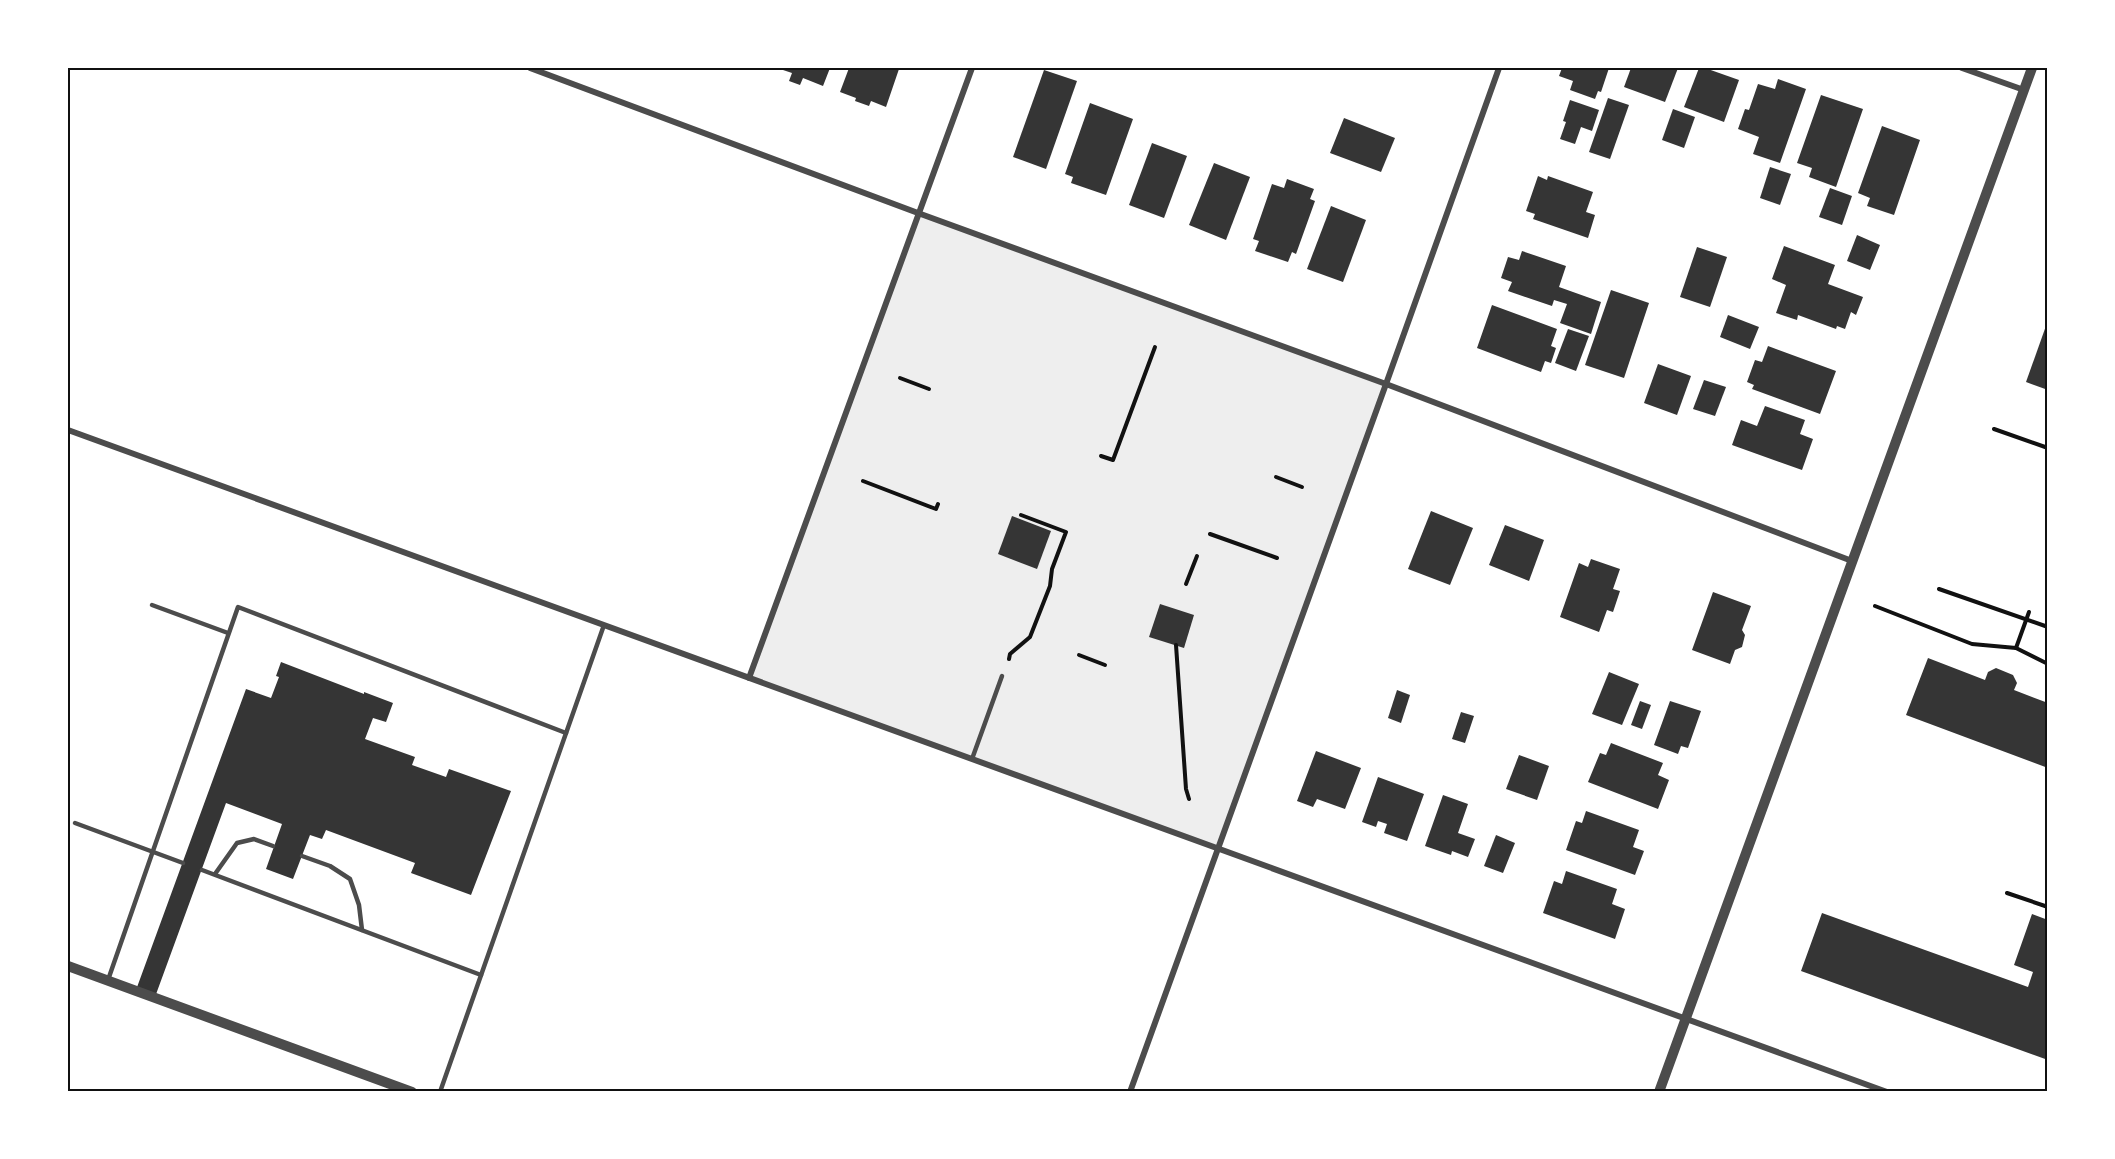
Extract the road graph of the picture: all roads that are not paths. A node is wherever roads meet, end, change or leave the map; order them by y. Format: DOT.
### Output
graph roads {
  1 [pos="530,68"];
  2 [pos="972,68"];
  3 [pos="1498,68"];
  4 [pos="1962,68"];
  5 [pos="2032,68"];
  6 [pos="2024,90"];
  7 [pos="918,213"];
  8 [pos="1386,384"];
  9 [pos="68,430"];
  10 [pos="1852,561"];
  11 [pos="152,605"];
  12 [pos="604,625"];
  13 [pos="228,633"];
  14 [pos="1002,676"];
  15 [pos="749,678"];
  16 [pos="566,733"];
  17 [pos="972,759"];
  18 [pos="75,823"];
  19 [pos="273,846"];
  20 [pos="1219,849"];
  21 [pos="153,852"];
  22 [pos="302,855"];
  23 [pos="183,863"];
  24 [pos="202,870"];
  25 [pos="215,874"];
  26 [pos="362,930"];
  27 [pos="68,966"];
  28 [pos="481,975"];
  29 [pos="108,980"];
  30 [pos="1686,1018"];
  31 [pos="412,1092"];
  32 [pos="440,1092"];
  33 [pos="1130,1092"];
  34 [pos="1659,1092"];
  35 [pos="1887,1092"];
  1 -- 7 [label="street"];
  2 -- 7 [label="street"];
  3 -- 8 [label="street"];
  4 -- 6 [label="street"];
  5 -- 6 [label="street"];
  6 -- 10 [label="street"];
  7 -- 8 [label="street"];
  7 -- 15 [label="street"];
  8 -- 10 [label="street"];
  8 -- 20 [label="street"];
  9 -- 12 [label="street"];
  10 -- 30 [label="street"];
  11 -- 13 [label="lane"];
  12 -- 15 [label="street"];
  12 -- 16 [label="lane"];
  13 -- 16 [label="lane"];
  13 -- 21 [label="lane"];
  14 -- 17 [label="lane"];
  15 -- 17 [label="street"];
  16 -- 28 [label="lane"];
  17 -- 20 [label="street"];
  18 -- 21 [label="lane"];
  19 -- 25 [label="lane"];
  20 -- 30 [label="street"];
  20 -- 33 [label="street"];
  21 -- 23 [label="lane"];
  21 -- 29 [label="lane"];
  22 -- 26 [label="lane"];
  24 -- 25 [label="lane"];
  25 -- 26 [label="lane"];
  26 -- 28 [label="lane"];
  27 -- 29 [label="street"];
  28 -- 32 [label="lane"];
  29 -- 31 [label="street"];
  30 -- 34 [label="street"];
  30 -- 35 [label="street"];
}
